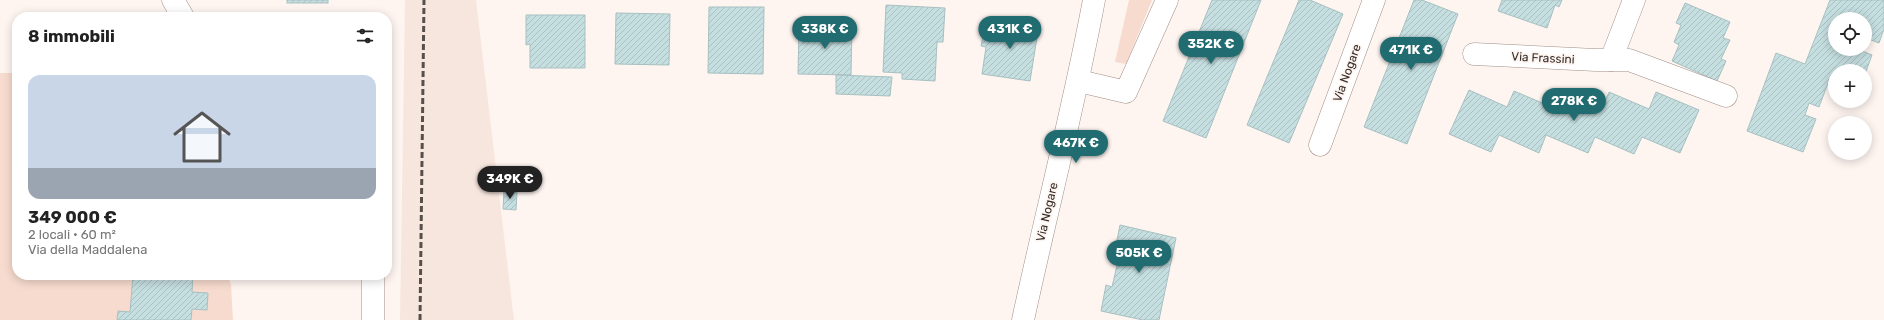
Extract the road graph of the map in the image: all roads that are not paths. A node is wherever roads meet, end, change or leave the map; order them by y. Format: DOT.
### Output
graph roads {
  1 [pos="168,0"];
  2 [pos="173,0"];
  3 [pos="1094,0"];
  4 [pos="1167,0"];
  5 [pos="1374,0"];
  6 [pos="1634,0"];
  7 [pos="168,12"];
  8 [pos="180,12"];
  9 [pos="1474,54"];
  10 [pos="1611,60"];
  11 [pos="1079,82"];
  12 [pos="1726,96"];
  13 [pos="1320,145"];
  14 [pos="373,280"];
  15 [pos="373,320"];
  16 [pos="1023,320"];
  1 -- 7 [label="street"];
  2 -- 8 [label="street"];
  3 -- 11 [label="street, Via Nogare"];
  4 -- 11 [label="street"];
  5 -- 13 [label="street, Via Nogare"];
  6 -- 10 [label="street"];
  9 -- 10 [label="street, Via Frassini"];
  10 -- 12 [label="street, Via Frassini"];
  11 -- 16 [label="street, Via Nogare"];
  14 -- 15 [label="street"];
}
